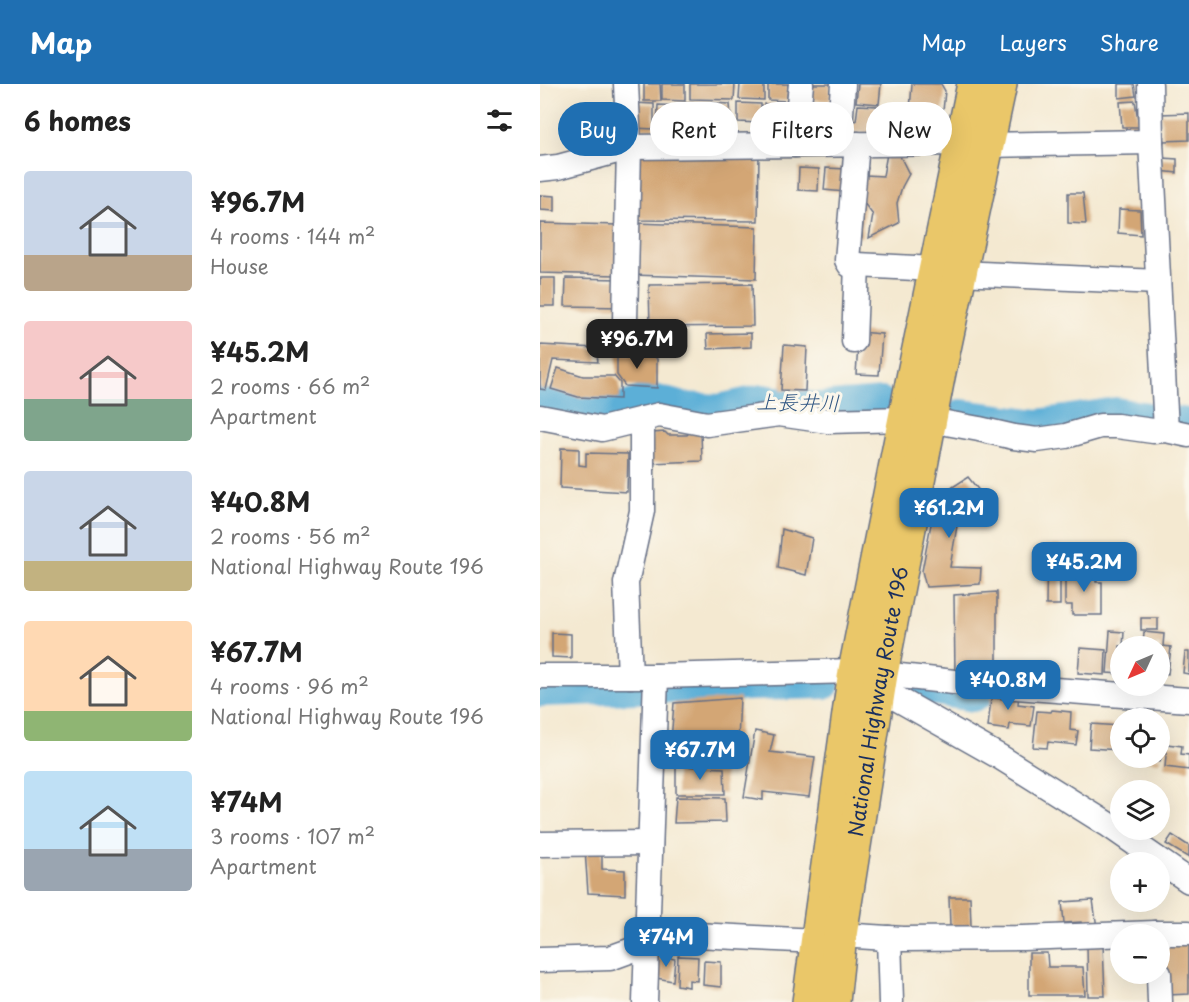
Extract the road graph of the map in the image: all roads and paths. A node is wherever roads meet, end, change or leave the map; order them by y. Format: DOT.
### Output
graph roads {
  1 [pos="626,84"];
  2 [pos="801,84"];
  3 [pos="843,84"];
  4 [pos="974,84"];
  5 [pos="1000,84"];
  6 [pos="1150,84"];
  7 [pos="627,102"];
  8 [pos="799,102"];
  9 [pos="844,102"];
  10 [pos="1151,142"];
  11 [pos="854,144"];
  12 [pos="974,144"];
  13 [pos="750,146"];
  14 [pos="638,148"];
  15 [pos="599,156"];
  16 [pos="628,156"];
  17 [pos="848,156"];
  18 [pos="540,169"];
  19 [pos="857,265"];
  20 [pos="947,271"];
  21 [pos="1158,282"];
  22 [pos="625,321"];
  23 [pos="854,341"];
  24 [pos="540,417"];
  25 [pos="642,419"];
  26 [pos="917,420"];
  27 [pos="1178,433"];
  28 [pos="540,676"];
  29 [pos="630,676"];
  30 [pos="656,676"];
  31 [pos="872,678"];
  32 [pos="1189,700"];
  33 [pos="651,843"];
  34 [pos="540,844"];
  35 [pos="1189,880"];
  36 [pos="1189,933"];
  37 [pos="1170,936"];
  38 [pos="829,938"];
  39 [pos="889,938"];
  40 [pos="1110,938"];
  41 [pos="647,945"];
  42 [pos="540,960"];
  43 [pos="1159,984"];
  44 [pos="645,1002"];
  45 [pos="809,1002"];
  46 [pos="833,1002"];
  47 [pos="891,1002"];
  48 [pos="1160,1002"];
  1 -- 7 [label="street"];
  2 -- 8 [label="street"];
  3 -- 9 [label="street"];
  4 -- 12 [label="highway, National Highway Route 196"];
  5 -- 12 [label="highway, National Highway Route 196"];
  6 -- 10 [label="street"];
  10 -- 12 [label="street"];
  10 -- 21 [label="street"];
  11 -- 12 [label="street"];
  12 -- 20 [label="highway, National Highway Route 196"];
  13 -- 14 [label="street"];
  15 -- 18 [label="street"];
  16 -- 22 [label="street"];
  17 -- 19 [label="street"];
  19 -- 20 [label="street"];
  19 -- 23 [label="street"];
  20 -- 21 [label="street"];
  20 -- 26 [label="highway, National Highway Route 196"];
  21 -- 27 [label="street"];
  24 -- 25 [label="street"];
  25 -- 26 [label="street"];
  25 -- 29 [label="street"];
  26 -- 27 [label="street"];
  26 -- 31 [label="highway, National Highway Route 196"];
  28 -- 29 [label="street"];
  29 -- 30 [label="street"];
  30 -- 31 [label="street"];
  30 -- 33 [label="street"];
  31 -- 32 [label="street"];
  31 -- 35 [label="street"];
  31 -- 38 [label="highway, National Highway Route 196"];
  33 -- 34 [label="street"];
  33 -- 41 [label="street"];
  36 -- 37 [label="street"];
  38 -- 39 [label="street"];
  38 -- 41 [label="street"];
  38 -- 45 [label="highway, National Highway Route 196"];
  38 -- 46 [label="highway, National Highway Route 196"];
  39 -- 40 [label="street"];
  39 -- 47 [label="street"];
  41 -- 42 [label="street"];
  41 -- 44 [label="street"];
  43 -- 48 [label="street"];
}
